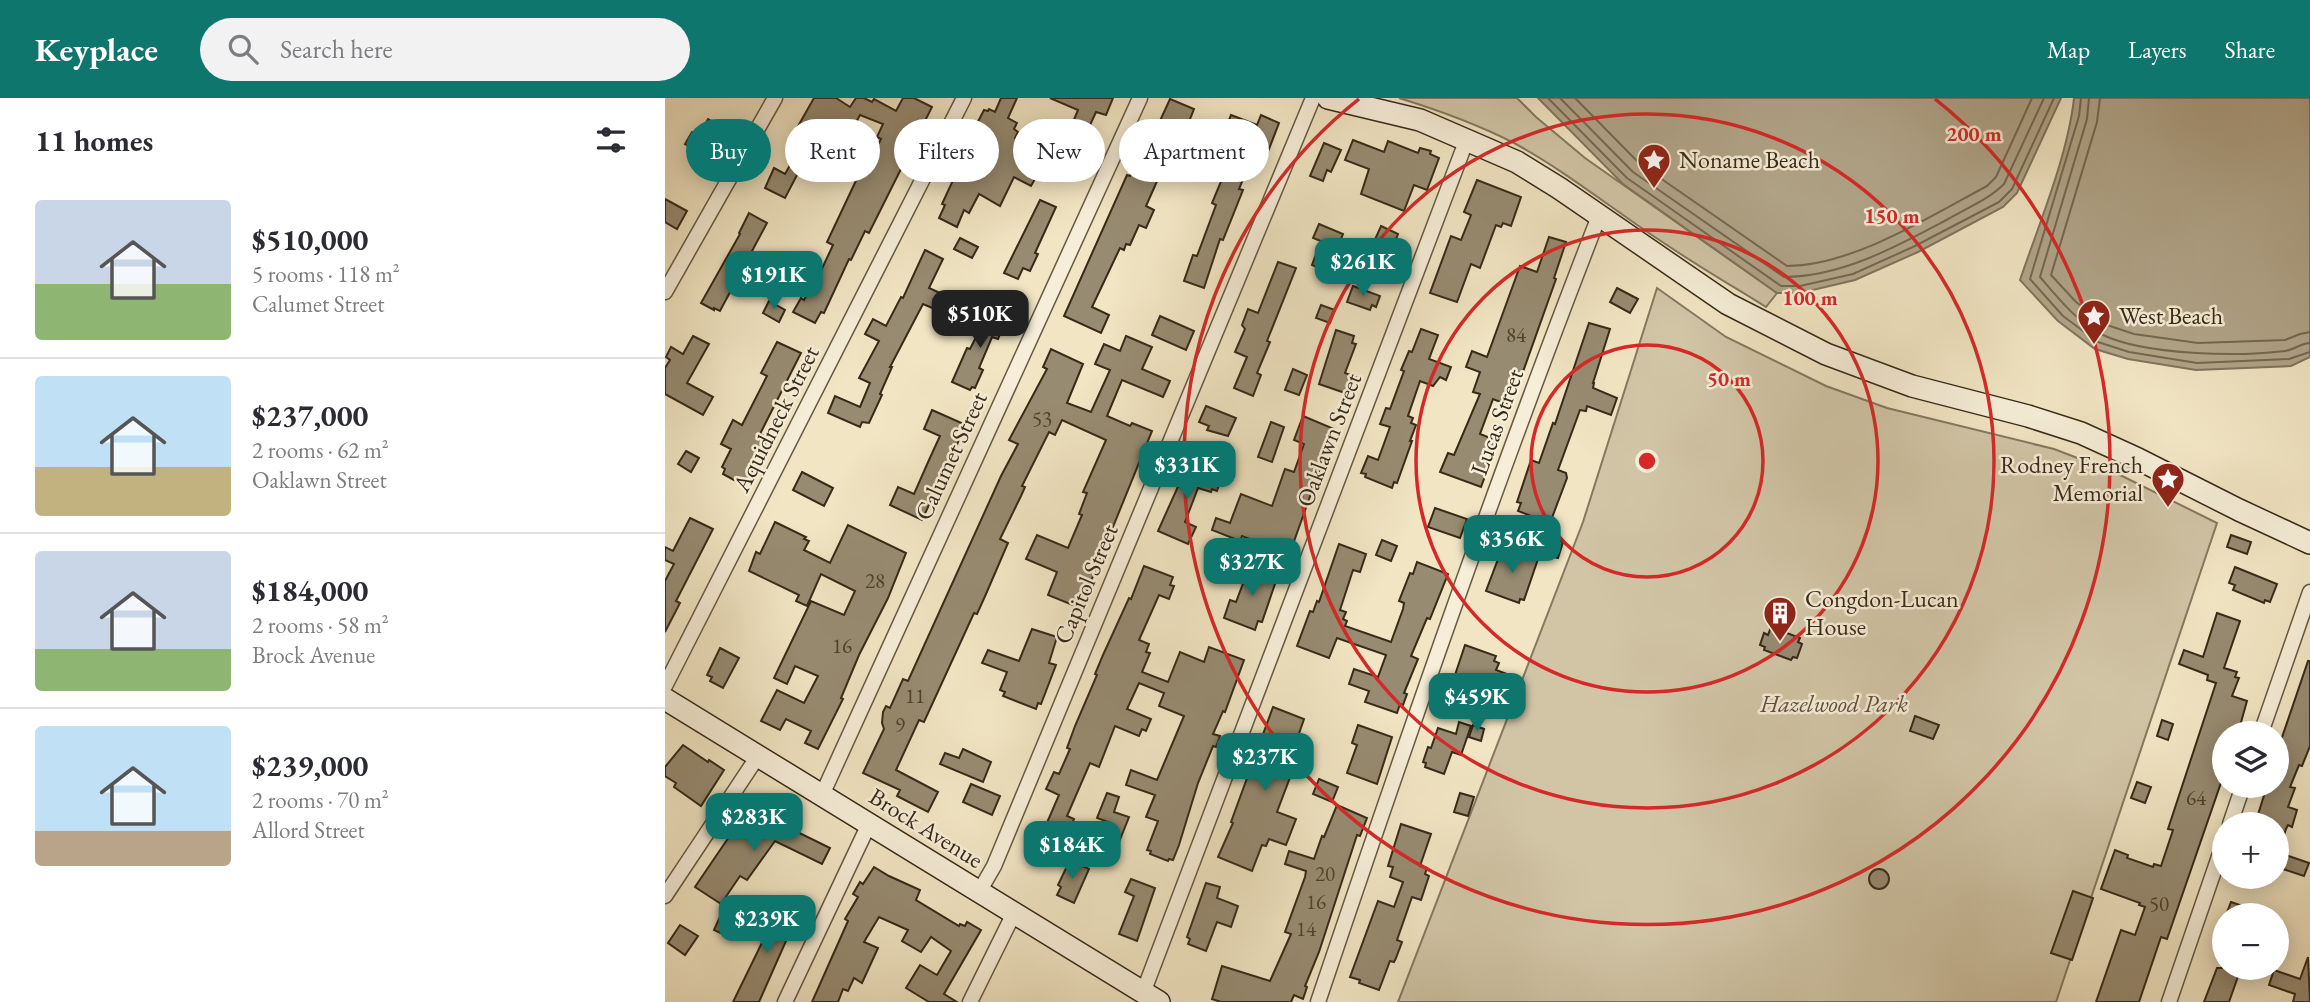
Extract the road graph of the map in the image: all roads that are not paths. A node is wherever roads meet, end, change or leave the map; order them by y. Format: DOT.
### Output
graph roads {
  1 [pos="775,98"];
  2 [pos="964,98"];
  3 [pos="1140,98"];
  4 [pos="1313,98"];
  5 [pos="1328,98"];
  6 [pos="1467,139"];
  7 [pos="1599,216"];
  8 [pos="665,292"];
  9 [pos="2310,543"];
  10 [pos="2310,592"];
  11 [pos="665,686"];
  12 [pos="665,699"];
  13 [pos="2266,721"];
  14 [pos="758,756"];
  15 [pos="822,795"];
  16 [pos="869,824"];
  17 [pos="2212,877"];
  18 [pos="979,892"];
  19 [pos="665,896"];
  20 [pos="1014,913"];
  21 [pos="1151,998"];
  22 [pos="785,1002"];
  23 [pos="971,1002"];
  24 [pos="1318,1002"];
  25 [pos="2169,1002"];
  1 -- 8 [label="street"];
  2 -- 11 [label="street, Aquidneck Street"];
  3 -- 15 [label="street, Calumet Street"];
  4 -- 18 [label="street, Capitol Street"];
  5 -- 6 [label="main road"];
  6 -- 7 [label="main road"];
  6 -- 21 [label="street, Oaklawn Street"];
  7 -- 9 [label="main road"];
  7 -- 24 [label="street, Lucas Street"];
  10 -- 13 [label="street"];
  12 -- 14 [label="main road, Brock Avenue"];
  14 -- 15 [label="main road, Brock Avenue"];
  14 -- 19 [label="street"];
  15 -- 16 [label="main road, Brock Avenue"];
  16 -- 18 [label="main road, Brock Avenue"];
  16 -- 22 [label="street"];
  17 -- 25 [label="street"];
  18 -- 20 [label="main road, Brock Avenue"];
  20 -- 21 [label="main road, Brock Avenue"];
  20 -- 23 [label="street"];
}
